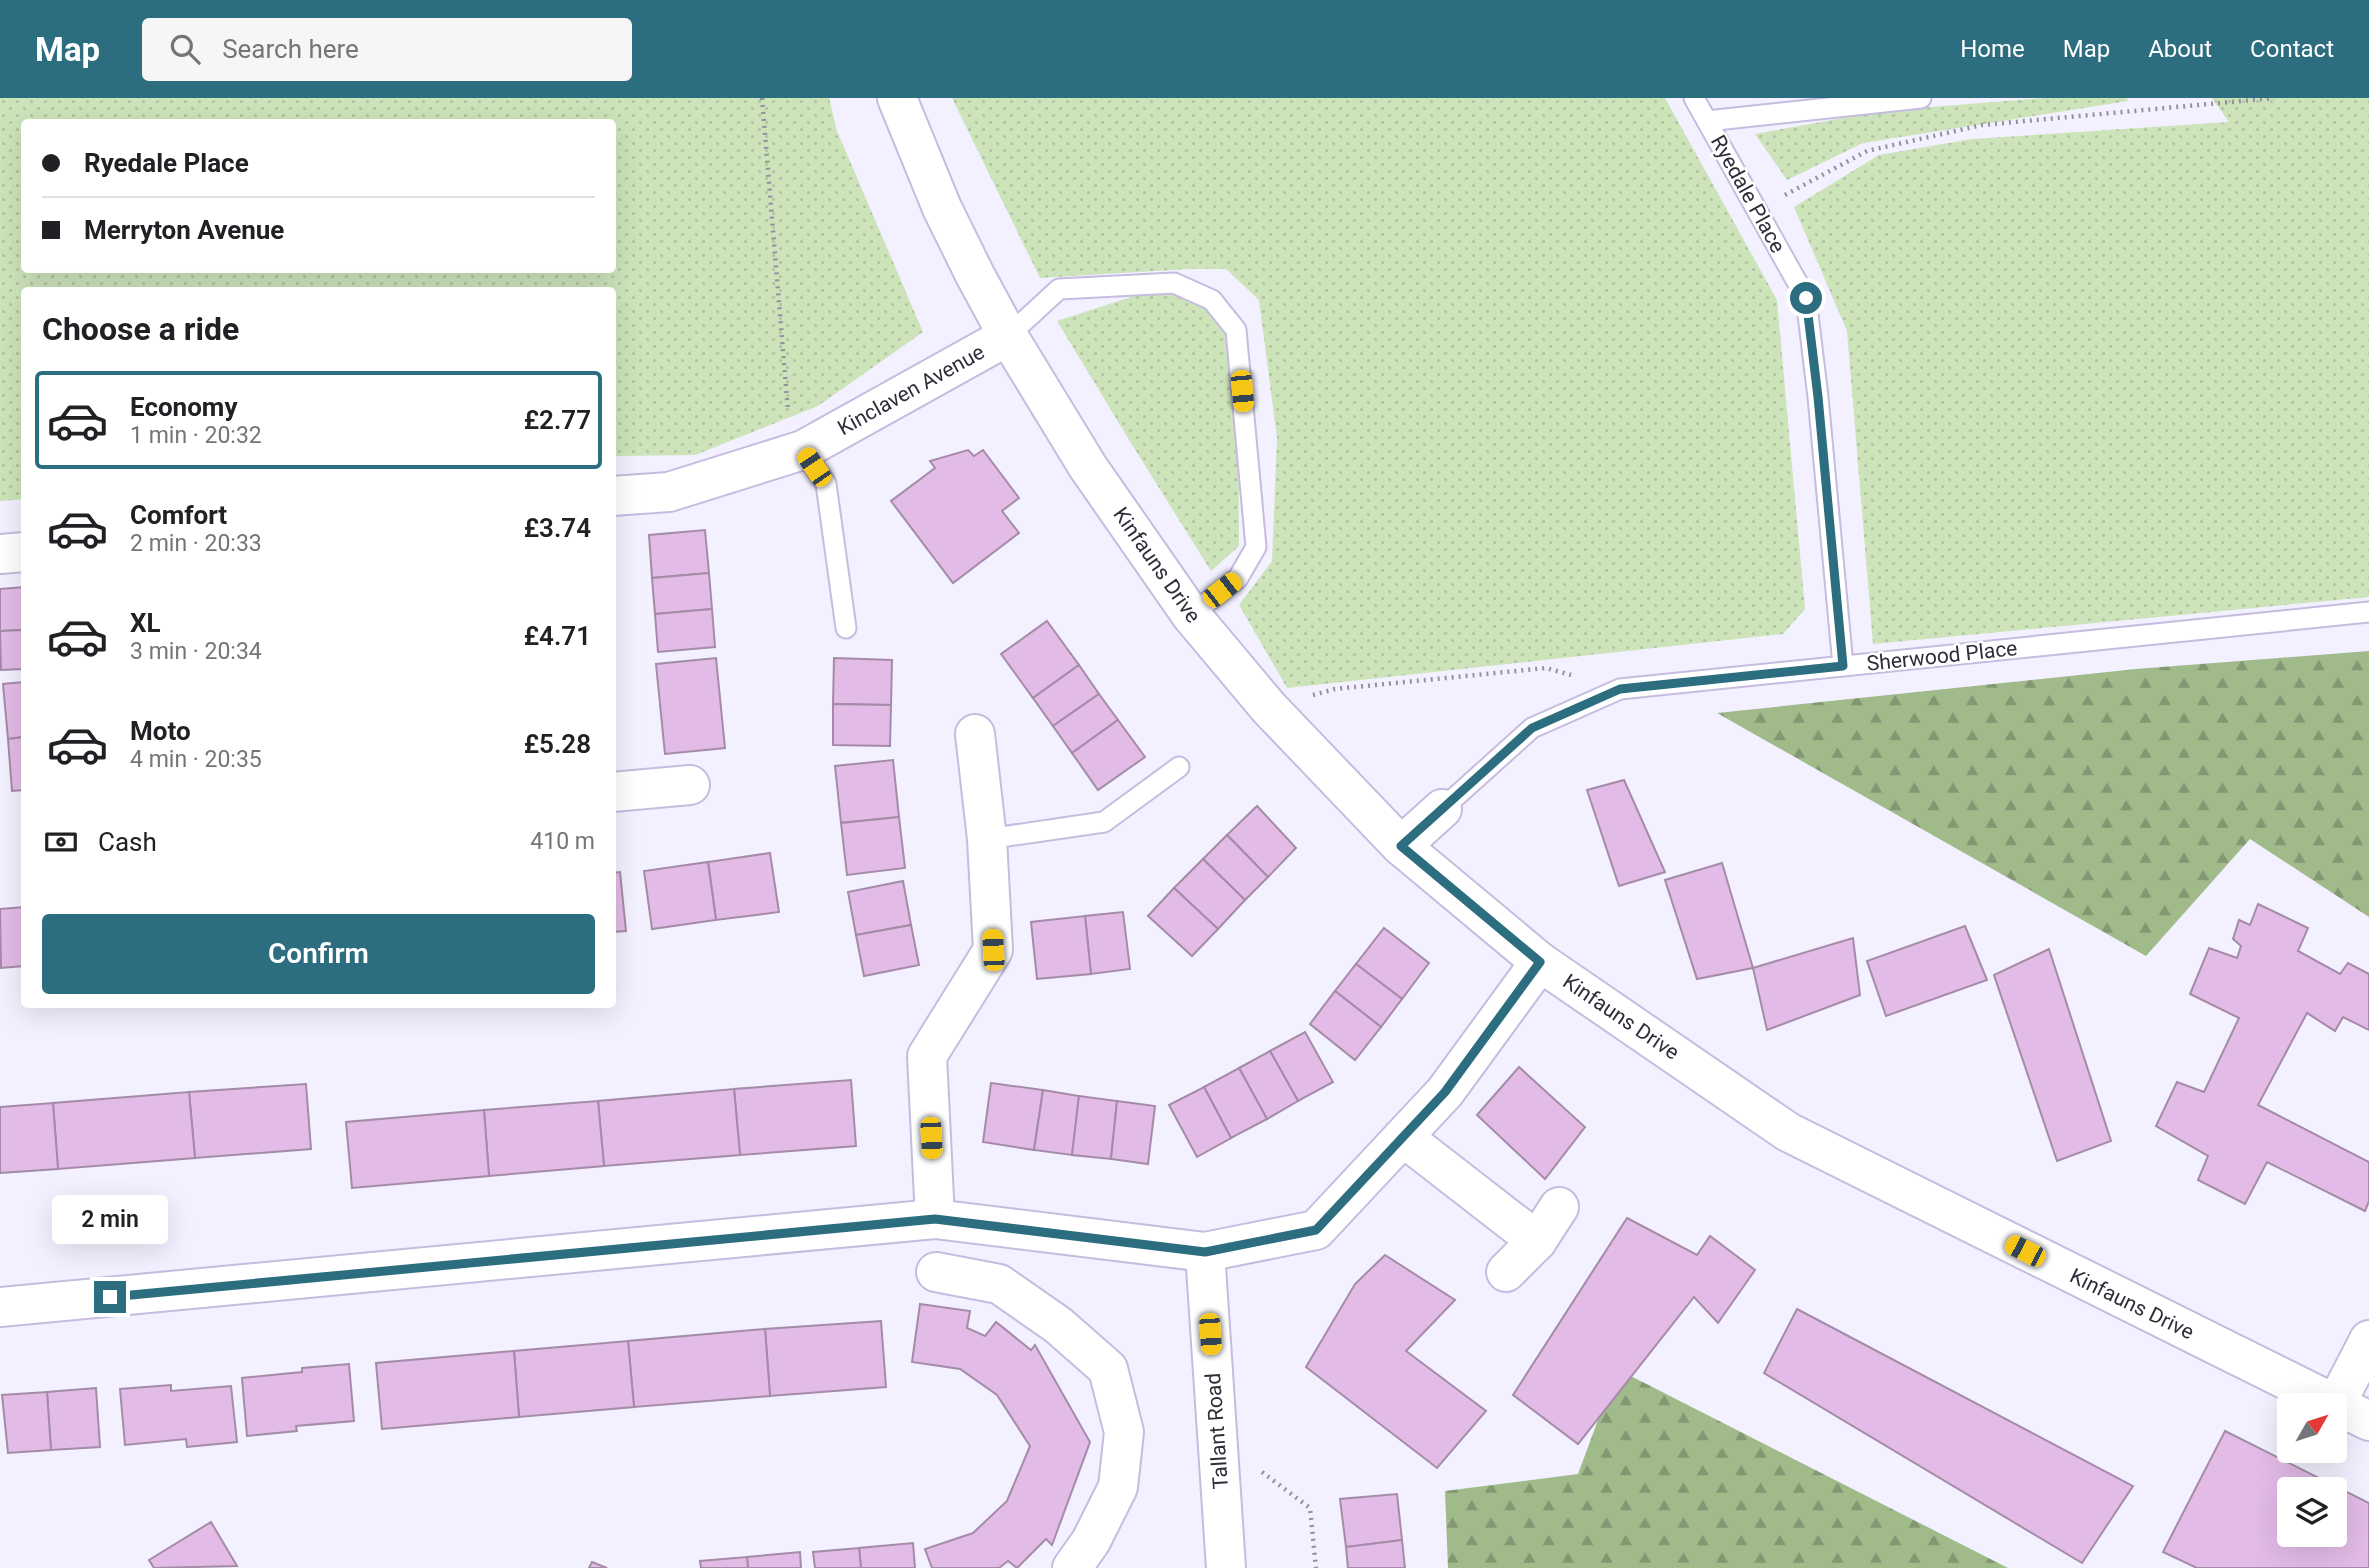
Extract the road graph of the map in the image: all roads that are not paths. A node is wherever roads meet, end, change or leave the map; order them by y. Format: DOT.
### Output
graph roads {
  1 [pos="897,98"];
  2 [pos="1694,98"];
  3 [pos="1921,98"];
  4 [pos="1707,121"];
  5 [pos="1008,336"];
  6 [pos="798,452"];
  7 [pos="616,496"];
  8 [pos="21,552"];
  9 [pos="0,554"];
  10 [pos="2369,612"];
  11 [pos="1191,615"];
  12 [pos="846,628"];
  13 [pos="1843,666"];
  14 [pos="975,734"];
  15 [pos="1179,767"];
  16 [pos="690,785"];
  17 [pos="616,792"];
  18 [pos="1442,809"];
  19 [pos="988,839"];
  20 [pos="1401,846"];
  21 [pos="1540,962"];
  22 [pos="1403,1137"];
  23 [pos="1559,1207"];
  24 [pos="935,1219"];
  25 [pos="1014,1228"];
  26 [pos="1537,1241"];
  27 [pos="1205,1252"];
  28 [pos="936,1272"];
  29 [pos="1506,1272"];
  30 [pos="999,1284"];
  31 [pos="0,1307"];
  32 [pos="2369,1340"];
  33 [pos="2353,1412"];
  34 [pos="1072,1568"];
  35 [pos="1226,1568"];
  1 -- 5 [label="street, Kinfauns Drive"];
  2 -- 4 [label="lane, Ryedale Place"];
  3 -- 4 [label="lane"];
  4 -- 13 [label="lane, Ryedale Place"];
  5 -- 6 [label="street, Kinclaven Avenue"];
  5 -- 11 [label="street, Kinfauns Drive"];
  5 -- 11 [label="lane"];
  6 -- 7 [label="street, Kinclaven Avenue"];
  6 -- 12 [label="lane"];
  8 -- 9 [label="street"];
  10 -- 13 [label="lane, Sherwood Place"];
  11 -- 20 [label="street, Kinfauns Drive"];
  13 -- 18 [label="lane, Sherwood Place"];
  14 -- 19 [label="street"];
  15 -- 19 [label="lane"];
  16 -- 17 [label="street"];
  18 -- 20 [label="street, Sherwood Place"];
  19 -- 24 [label="street"];
  20 -- 21 [label="street, Kinfauns Drive"];
  21 -- 22 [label="street"];
  21 -- 33 [label="street, Kinfauns Drive"];
  22 -- 26 [label="street"];
  22 -- 27 [label="street"];
  23 -- 26 [label="street"];
  24 -- 25 [label="street"];
  24 -- 31 [label="street"];
  25 -- 27 [label="street"];
  25 -- 30 [label="street"];
  26 -- 29 [label="street"];
  27 -- 35 [label="street, Tallant Road"];
  28 -- 30 [label="street"];
  30 -- 34 [label="street"];
  32 -- 33 [label="street"];
}
